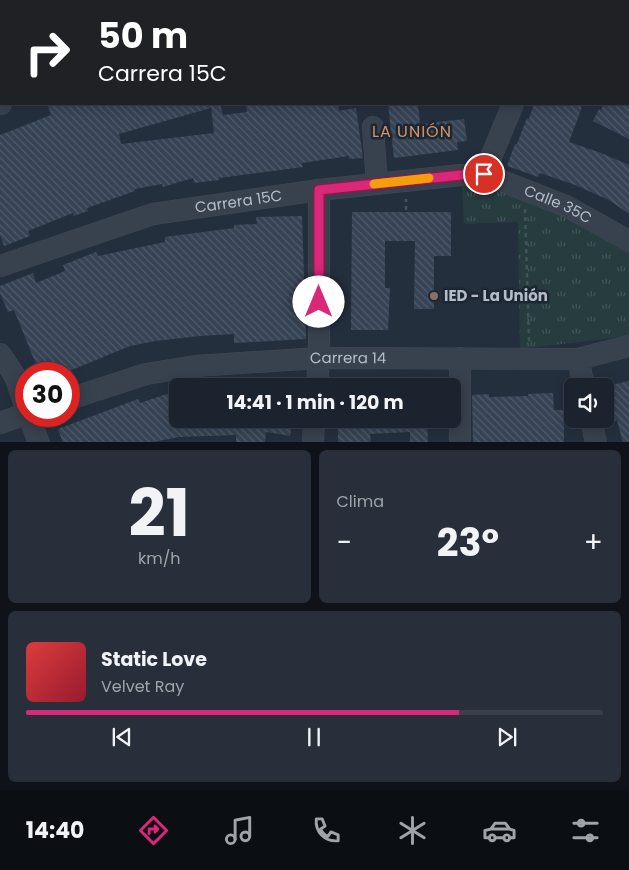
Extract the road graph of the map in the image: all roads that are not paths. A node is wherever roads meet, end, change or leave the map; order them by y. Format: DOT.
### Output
graph roads {
  1 [pos="513,105"];
  2 [pos="373,128"];
  3 [pos="484,174"];
  4 [pos="377,184"];
  5 [pos="319,190"];
  6 [pos="629,241"];
  7 [pos="0,266"];
  8 [pos="629,346"];
  9 [pos="0,354"];
  10 [pos="319,358"];
  11 [pos="460,358"];
  12 [pos="578,359"];
  13 [pos="15,376"];
  14 [pos="318,378"];
  15 [pos="582,378"];
  16 [pos="80,395"];
  17 [pos="15,418"];
  18 [pos="0,423"];
  19 [pos="33,427"];
  20 [pos="313,428"];
  21 [pos="593,428"];
  22 [pos="39,442"];
  23 [pos="312,442"];
  24 [pos="460,442"];
  25 [pos="596,442"];
  1 -- 3 [label="street"];
  2 -- 4 [label="street"];
  3 -- 4 [label="street, Carrera 15C"];
  3 -- 6 [label="street, Calle 35C"];
  4 -- 5 [label="street, Carrera 15C"];
  5 -- 7 [label="street, Carrera 15C"];
  5 -- 10 [label="street"];
  8 -- 12 [label="street, Carrera 14"];
  9 -- 13 [label="street"];
  10 -- 11 [label="street, Carrera 14"];
  10 -- 14 [label="street"];
  10 -- 16 [label="street, Carrera 14"];
  11 -- 12 [label="street, Carrera 14"];
  11 -- 24 [label="street"];
  12 -- 15 [label="street"];
  17 -- 18 [label="street"];
  19 -- 22 [label="street"];
  20 -- 23 [label="street"];
  21 -- 25 [label="street"];
}
